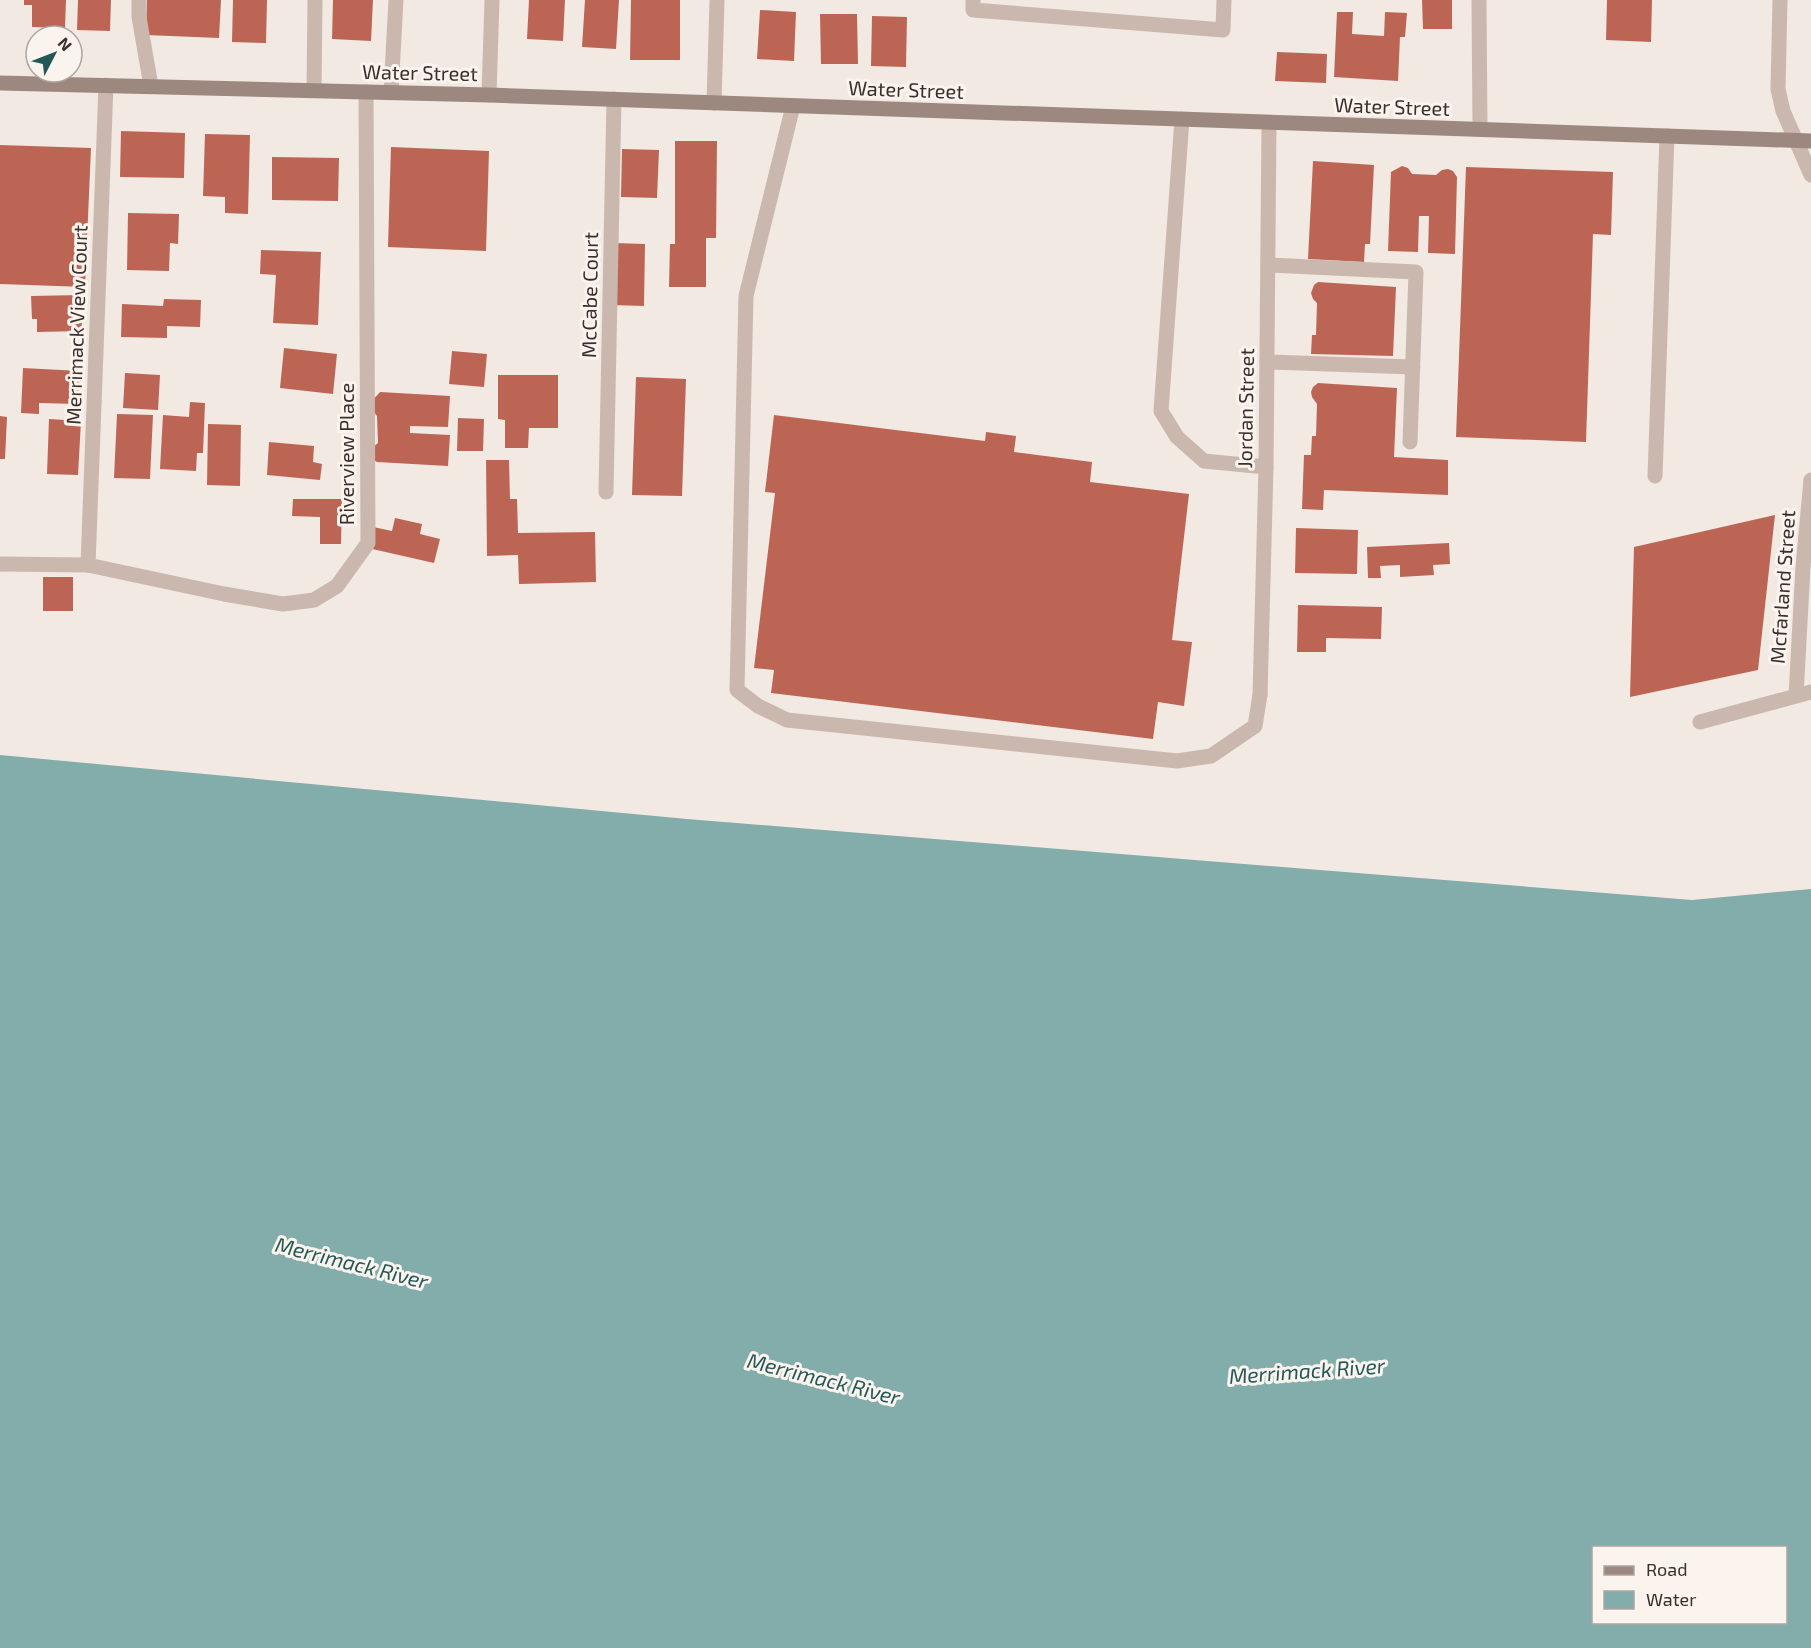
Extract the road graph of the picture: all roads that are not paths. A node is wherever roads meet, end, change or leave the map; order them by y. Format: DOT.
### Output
graph roads {
  1 [pos="139,0"];
  2 [pos="315,0"];
  3 [pos="396,0"];
  4 [pos="492,0"];
  5 [pos="717,0"];
  6 [pos="973,0"];
  7 [pos="1224,0"];
  8 [pos="1479,0"];
  9 [pos="1780,0"];
  10 [pos="0,83"];
  11 [pos="106,85"];
  12 [pos="151,86"];
  13 [pos="314,90"];
  14 [pos="366,92"];
  15 [pos="391,92"];
  16 [pos="489,95"];
  17 [pos="614,99"];
  18 [pos="714,103"];
  19 [pos="794,105"];
  20 [pos="1182,119"];
  21 [pos="1269,123"];
  22 [pos="1480,129"];
  23 [pos="1667,136"];
  24 [pos="1804,141"];
  25 [pos="1811,175"];
  26 [pos="1268,265"];
  27 [pos="1267,363"];
  28 [pos="1413,367"];
  29 [pos="1410,442"];
  30 [pos="1266,467"];
  31 [pos="1655,476"];
  32 [pos="1811,480"];
  33 [pos="606,492"];
  34 [pos="0,564"];
  35 [pos="88,565"];
  36 [pos="1804,694"];
  37 [pos="1700,722"];
  1 -- 12 [label="street"];
  2 -- 13 [label="street"];
  3 -- 15 [label="street"];
  4 -- 16 [label="street"];
  5 -- 18 [label="street"];
  6 -- 7 [label="street"];
  8 -- 22 [label="street"];
  9 -- 24 [label="street"];
  10 -- 11 [label="main road, Water Street"];
  11 -- 12 [label="main road, Water Street"];
  11 -- 35 [label="street, Merrimack View Court"];
  12 -- 13 [label="main road, Water Street"];
  13 -- 14 [label="main road, Water Street"];
  14 -- 15 [label="main road, Water Street"];
  14 -- 35 [label="street, Riverview Place"];
  15 -- 16 [label="main road, Water Street"];
  16 -- 17 [label="main road, Water Street"];
  17 -- 18 [label="main road, Water Street"];
  17 -- 33 [label="street, McCabe Court"];
  18 -- 19 [label="main road, Water Street"];
  19 -- 20 [label="main road, Water Street"];
  19 -- 30 [label="street, Jordan Street"];
  20 -- 21 [label="main road, Water Street"];
  20 -- 30 [label="street"];
  21 -- 22 [label="main road, Water Street"];
  21 -- 26 [label="street, Jordan Street"];
  22 -- 23 [label="main road, Water Street"];
  23 -- 24 [label="main road, Water Street"];
  23 -- 31 [label="street"];
  24 -- 25 [label="street"];
  26 -- 27 [label="street, Jordan Street"];
  26 -- 28 [label="street"];
  27 -- 28 [label="street"];
  27 -- 30 [label="street, Jordan Street"];
  28 -- 29 [label="street"];
  32 -- 36 [label="street, Mcfarland Street"];
  34 -- 35 [label="street, Riverview Place"];
  36 -- 37 [label="street"];
}
